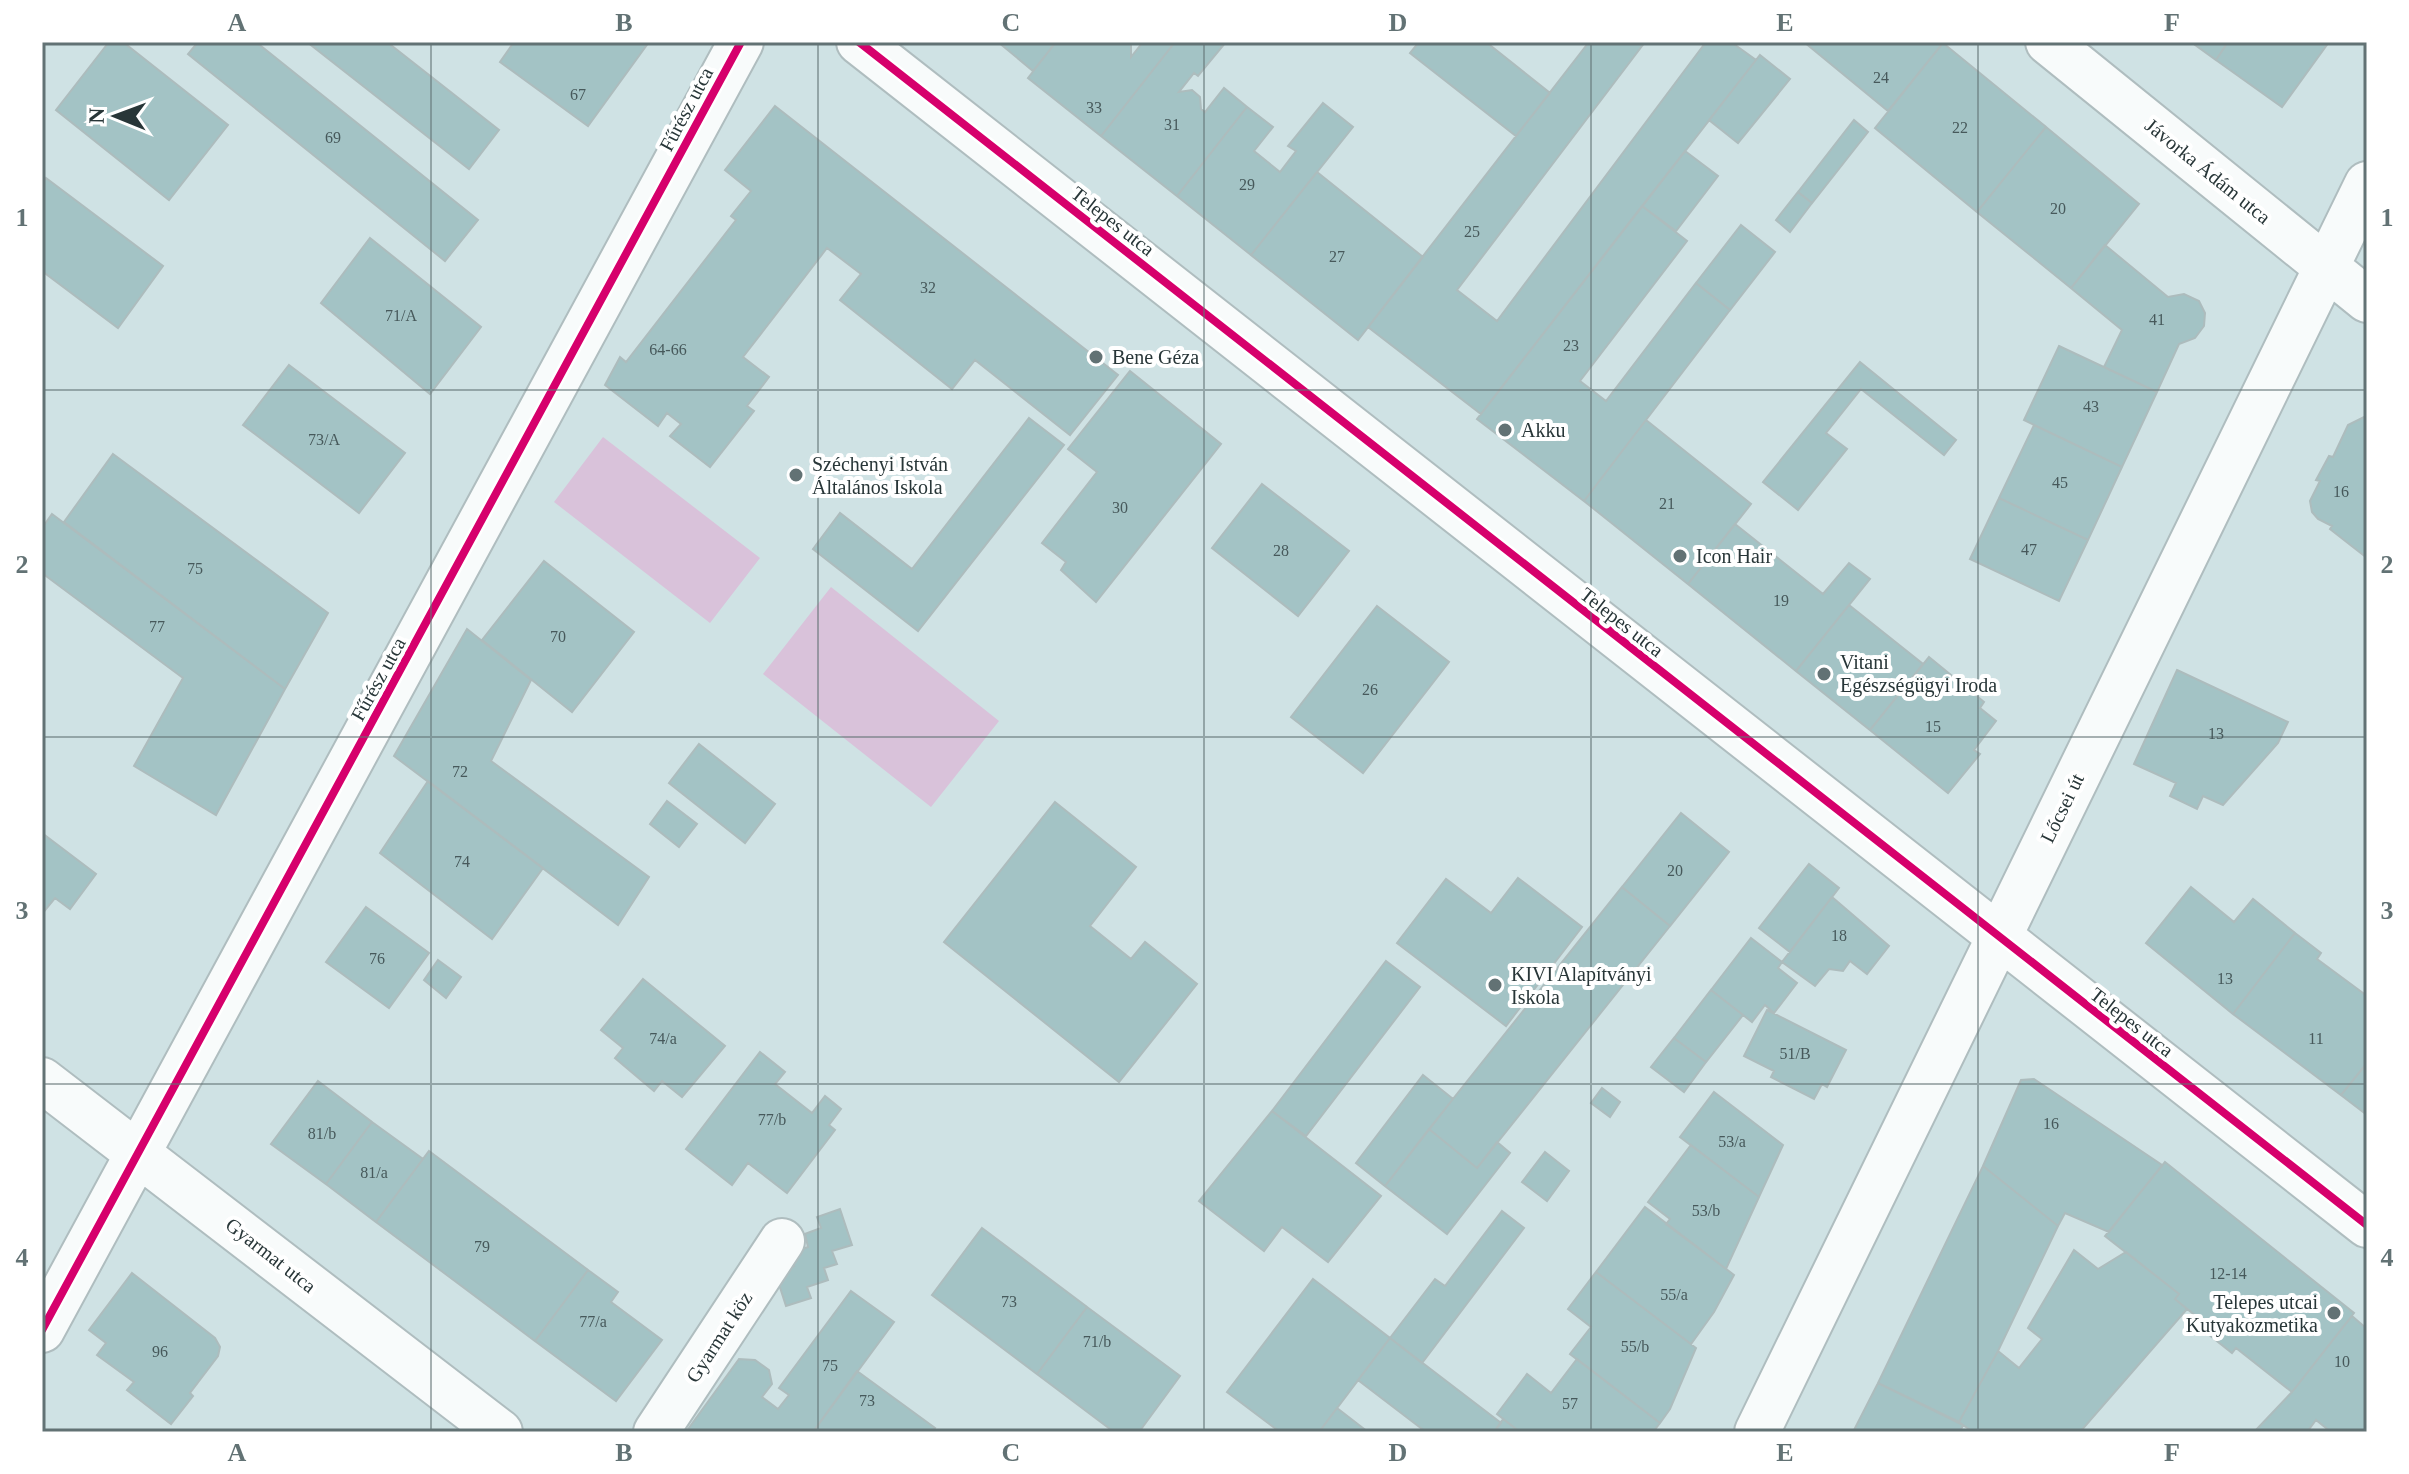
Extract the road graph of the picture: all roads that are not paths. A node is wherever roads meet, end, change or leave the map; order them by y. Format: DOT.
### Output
graph roads {
  1 [pos="741,42"];
  2 [pos="859,42"];
  3 [pos="2048,42"];
  4 [pos="2367,184"];
  5 [pos="2327,267"];
  6 [pos="2367,300"];
  7 [pos="1998,937"];
  8 [pos="42,1080"];
  9 [pos="138,1152"];
  10 [pos="2367,1225"];
  11 [pos="782,1241"];
  12 [pos="42,1330"];
  13 [pos="500,1432"];
  14 [pos="656,1432"];
  15 [pos="1757,1432"];
  1 -- 9 [label="street, Fűrész utca"];
  2 -- 7 [label="street, Telepes utca"];
  3 -- 5 [label="street, Jávorka Ádám utca"];
  4 -- 5 [label="street, Lőcsei út"];
  5 -- 6 [label="street, Jávorka Ádám utca"];
  5 -- 7 [label="street, Lőcsei út"];
  7 -- 10 [label="street, Telepes utca"];
  7 -- 15 [label="street, Lőcsei út"];
  8 -- 9 [label="street, Gyarmat utca"];
  9 -- 12 [label="street, Fűrész utca"];
  9 -- 13 [label="street, Gyarmat utca"];
  11 -- 14 [label="street, Gyarmat köz"];
}
